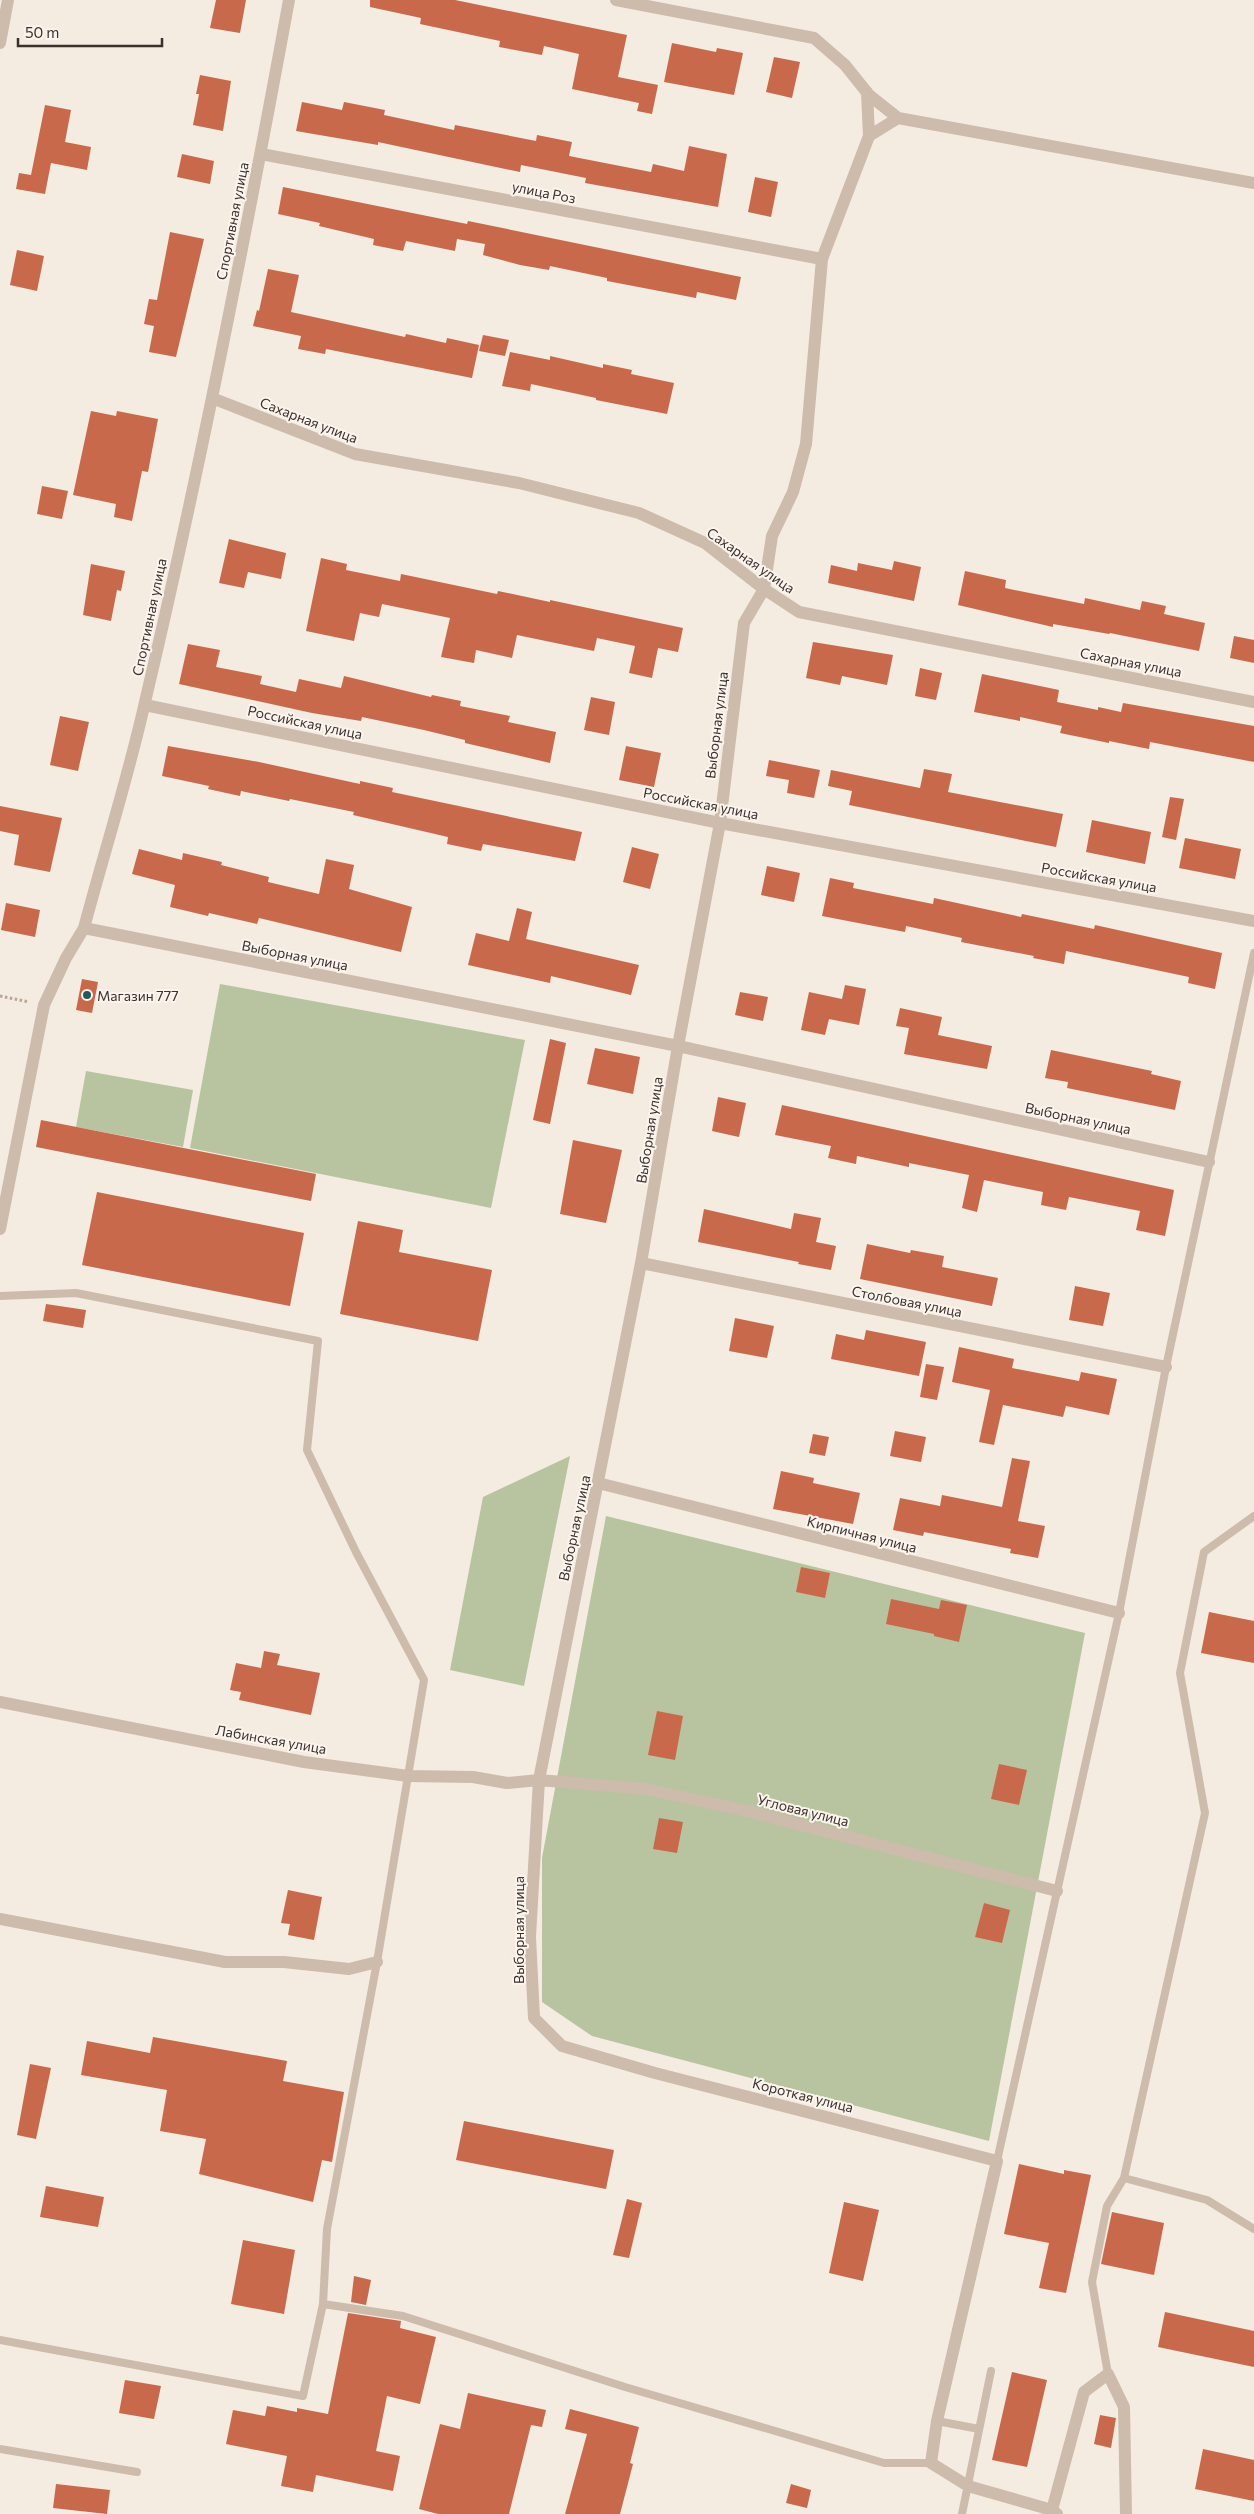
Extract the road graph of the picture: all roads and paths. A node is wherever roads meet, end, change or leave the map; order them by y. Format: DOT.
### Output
graph roads {
  1 [pos="8,0"];
  2 [pos="289,0"];
  3 [pos="616,0"];
  4 [pos="0,43"];
  5 [pos="867,92"];
  6 [pos="898,118"];
  7 [pos="869,136"];
  8 [pos="261,154"];
  9 [pos="1254,183"];
  10 [pos="822,259"];
  11 [pos="212,398"];
  12 [pos="764,589"];
  13 [pos="1254,702"];
  14 [pos="145,705"];
  15 [pos="720,823"];
  16 [pos="1254,921"];
  17 [pos="84,928"];
  18 [pos="1254,953"];
  19 [pos="0,996"];
  20 [pos="44,1005"];
  21 [pos="678,1046"];
  22 [pos="1209,1162"];
  23 [pos="0,1229"];
  24 [pos="642,1263"];
  25 [pos="0,1296"];
  26 [pos="1166,1367"];
  27 [pos="598,1484"];
  28 [pos="1254,1516"];
  29 [pos="1119,1613"];
  30 [pos="0,1702"];
  31 [pos="408,1776"];
  32 [pos="539,1780"];
  33 [pos="1057,1891"];
  34 [pos="0,1919"];
  35 [pos="377,1962"];
  36 [pos="534,2018"];
  37 [pos="997,2162"];
  38 [pos="1124,2178"];
  39 [pos="1254,2230"];
  40 [pos="323,2304"];
  41 [pos="0,2340"];
  42 [pos="991,2371"];
  43 [pos="1108,2374"];
  44 [pos="937,2420"];
  45 [pos="979,2429"];
  46 [pos="0,2449"];
  47 [pos="931,2463"];
  48 [pos="137,2472"];
  49 [pos="968,2486"];
  50 [pos="1054,2512"];
  51 [pos="962,2514"];
  52 [pos="1126,2514"];
  1 -- 4 [label="street"];
  2 -- 8 [label="street, Спортивная улица"];
  3 -- 5 [label="street"];
  5 -- 6 [label="street"];
  5 -- 7 [label="street"];
  6 -- 7 [label="street"];
  6 -- 9 [label="street"];
  7 -- 10 [label="street"];
  8 -- 10 [label="street, улица Роз"];
  8 -- 11 [label="street, Спортивная улица"];
  10 -- 12 [label="street"];
  11 -- 12 [label="street, Сахарная улица"];
  11 -- 14 [label="street, Спортивная улица"];
  12 -- 13 [label="street, Сахарная улица"];
  12 -- 15 [label="street, Выборная улица"];
  14 -- 15 [label="street, Российская улица"];
  14 -- 17 [label="street, Спортивная улица"];
  15 -- 16 [label="street, Российская улица"];
  15 -- 21 [label="street, Выборная улица"];
  17 -- 20 [label="street, Спортивная улица"];
  17 -- 21 [label="street, Выборная улица"];
  18 -- 22 [label="lane"];
  19 -- 20 [label="path"];
  20 -- 23 [label="street, Спортивная улица"];
  21 -- 22 [label="street, Выборная улица"];
  21 -- 24 [label="street, Выборная улица"];
  22 -- 26 [label="lane"];
  24 -- 26 [label="street, Столбовая улица"];
  24 -- 27 [label="street, Выборная улица"];
  25 -- 31 [label="lane"];
  26 -- 29 [label="lane"];
  27 -- 29 [label="street, Кирпичная улица"];
  27 -- 32 [label="street, Выборная улица"];
  28 -- 38 [label="lane"];
  29 -- 33 [label="lane"];
  30 -- 31 [label="street, Лабинская улица"];
  31 -- 32 [label="street, Лабинская улица"];
  31 -- 35 [label="lane"];
  32 -- 33 [label="street, Угловая улица"];
  32 -- 36 [label="street, Выборная улица"];
  33 -- 37 [label="lane"];
  34 -- 35 [label="street"];
  35 -- 40 [label="lane"];
  36 -- 37 [label="street, Короткая улица"];
  37 -- 44 [label="street"];
  38 -- 39 [label="lane"];
  38 -- 43 [label="lane"];
  40 -- 41 [label="lane"];
  40 -- 47 [label="lane"];
  42 -- 45 [label="lane"];
  43 -- 50 [label="street"];
  43 -- 52 [label="street"];
  44 -- 45 [label="lane"];
  44 -- 47 [label="street"];
  45 -- 49 [label="lane"];
  46 -- 48 [label="lane"];
  47 -- 49 [label="street"];
  49 -- 50 [label="street"];
  49 -- 51 [label="lane"];
}
